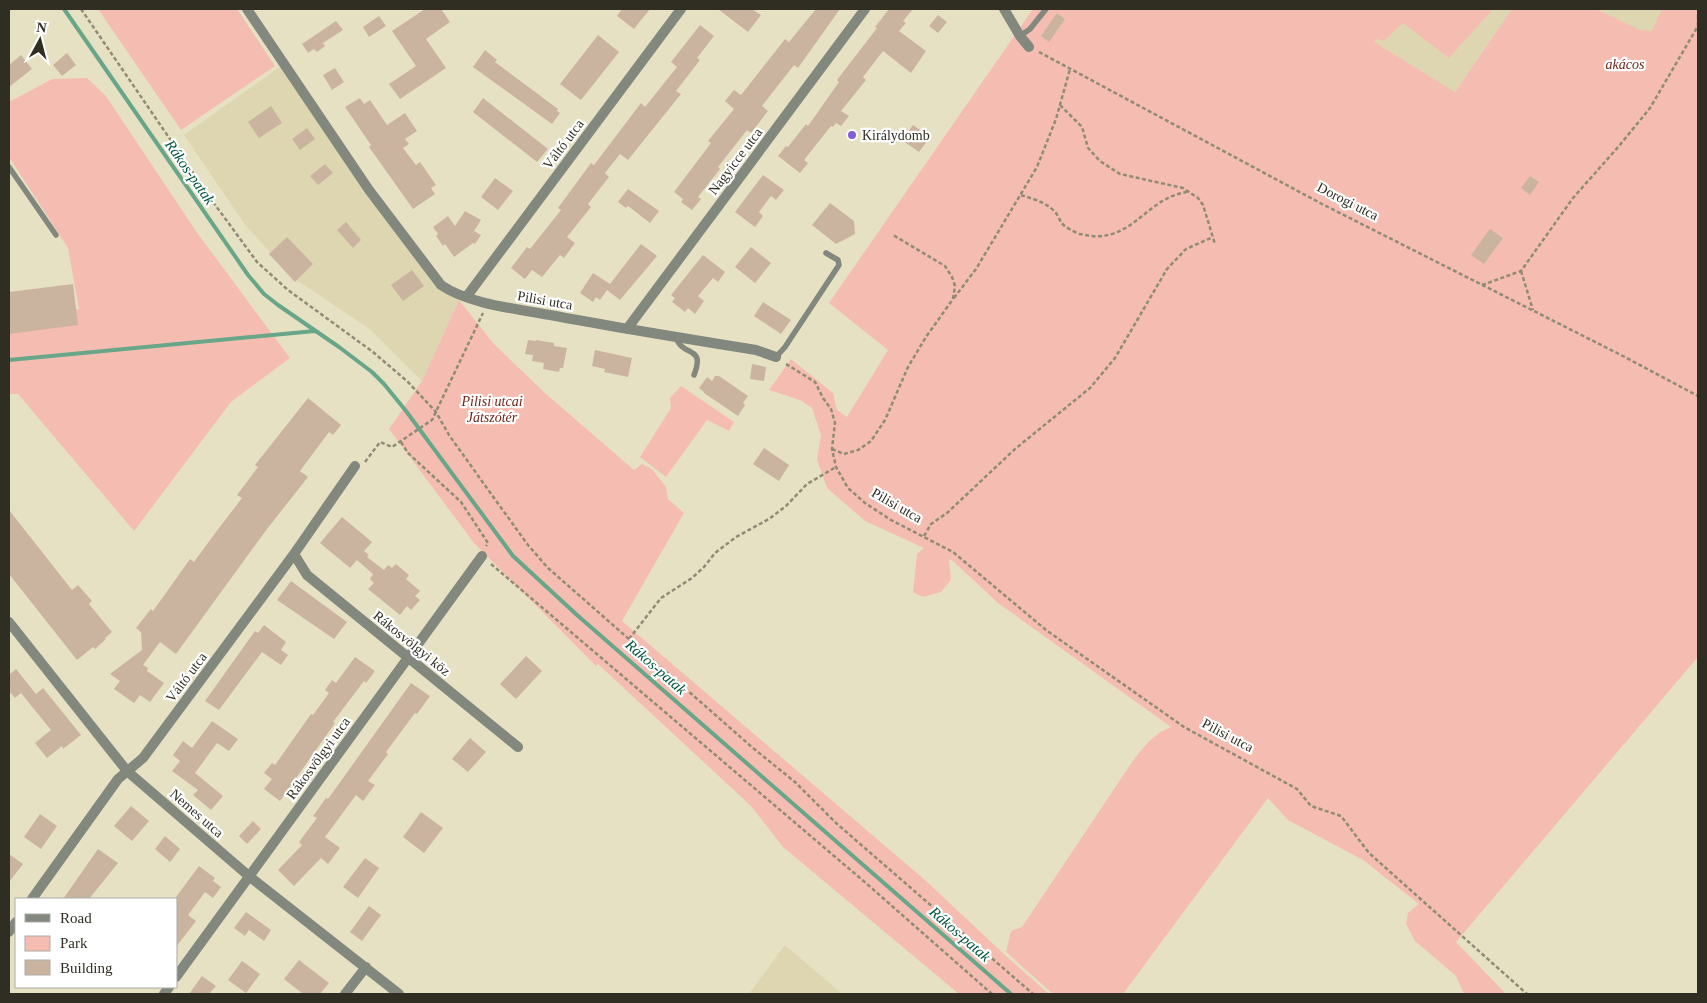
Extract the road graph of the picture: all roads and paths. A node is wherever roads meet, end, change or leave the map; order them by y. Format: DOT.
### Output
graph roads {
  1 [pos="81,9"];
  2 [pos="247,9"];
  3 [pos="681,9"];
  4 [pos="865,9"];
  5 [pos="1004,9"];
  6 [pos="1046,9"];
  7 [pos="1698,13"];
  8 [pos="1020,36"];
  9 [pos="1029,47"];
  10 [pos="1070,69"];
  11 [pos="1060,105"];
  12 [pos="9,167"];
  13 [pos="1188,192"];
  14 [pos="1021,195"];
  15 [pos="56,235"];
  16 [pos="893,235"];
  17 [pos="1213,236"];
  18 [pos="1215,244"];
  19 [pos="826,253"];
  20 [pos="1521,271"];
  21 [pos="1482,285"];
  22 [pos="467,296"];
  23 [pos="953,299"];
  24 [pos="488,304"];
  25 [pos="1533,310"];
  26 [pos="628,330"];
  27 [pos="676,337"];
  28 [pos="776,357"];
  29 [pos="694,375"];
  30 [pos="1698,396"];
  31 [pos="436,412"];
  32 [pos="401,442"];
  33 [pos="832,450"];
  34 [pos="355,466"];
  35 [pos="836,467"];
  36 [pos="924,536"];
  37 [pos="294,554"];
  38 [pos="482,556"];
  39 [pos="9,622"];
  40 [pos="629,639"];
  41 [pos="407,657"];
  42 [pos="518,747"];
  43 [pos="127,771"];
  44 [pos="250,877"];
  45 [pos="33,898"];
  46 [pos="366,967"];
  47 [pos="178,974"];
  48 [pos="345,994"];
  49 [pos="399,994"];
  50 [pos="992,994"];
  51 [pos="1033,994"];
  52 [pos="1527,994"];
  1 -- 31 [label="path"];
  2 -- 22 [label="street, Pilisi utca"];
  3 -- 22 [label="street, Váltó utca"];
  4 -- 26 [label="street, Nagyicce utca"];
  5 -- 8 [label="street"];
  6 -- 8 [label="lane"];
  7 -- 20 [label="path"];
  8 -- 9 [label="street"];
  9 -- 10 [label="path, Dorogi utca"];
  10 -- 11 [label="path"];
  10 -- 21 [label="path, Dorogi utca"];
  11 -- 13 [label="path"];
  11 -- 14 [label="path"];
  12 -- 15 [label="lane"];
  13 -- 14 [label="path"];
  13 -- 17 [label="path"];
  14 -- 23 [label="path"];
  16 -- 23 [label="path"];
  17 -- 18 [label="path"];
  17 -- 36 [label="path"];
  19 -- 28 [label="lane"];
  20 -- 21 [label="path"];
  20 -- 25 [label="path"];
  21 -- 25 [label="path, Dorogi utca"];
  22 -- 24 [label="street, Pilisi utca"];
  23 -- 33 [label="path"];
  24 -- 26 [label="street, Pilisi utca"];
  24 -- 31 [label="path"];
  25 -- 30 [label="path, Dorogi utca"];
  26 -- 27 [label="street, Pilisi utca"];
  27 -- 28 [label="street, Pilisi utca"];
  27 -- 29 [label="lane"];
  28 -- 33 [label="path, Pilisi utca"];
  31 -- 32 [label="path"];
  31 -- 40 [label="path"];
  32 -- 34 [label="path"];
  32 -- 38 [label="path"];
  33 -- 35 [label="path, Pilisi utca"];
  34 -- 37 [label="street, Váltó utca"];
  35 -- 36 [label="path, Pilisi utca"];
  35 -- 40 [label="path"];
  36 -- 52 [label="path, Pilisi utca"];
  37 -- 41 [label="street, Rákosvölgyi köz"];
  37 -- 43 [label="street, Váltó utca"];
  38 -- 41 [label="street, Rákosvölgyi utca"];
  38 -- 50 [label="path"];
  39 -- 43 [label="street, Nemes utca"];
  40 -- 51 [label="path"];
  41 -- 42 [label="street, Rákosvölgyi köz"];
  41 -- 44 [label="street, Rákosvölgyi utca"];
  43 -- 44 [label="street, Nemes utca"];
  43 -- 45 [label="street, Váltó utca"];
  44 -- 46 [label="street, Nemes utca"];
  44 -- 47 [label="street, Rákosvölgyi utca"];
  46 -- 48 [label="street"];
  46 -- 49 [label="street, Nemes utca"];
}
